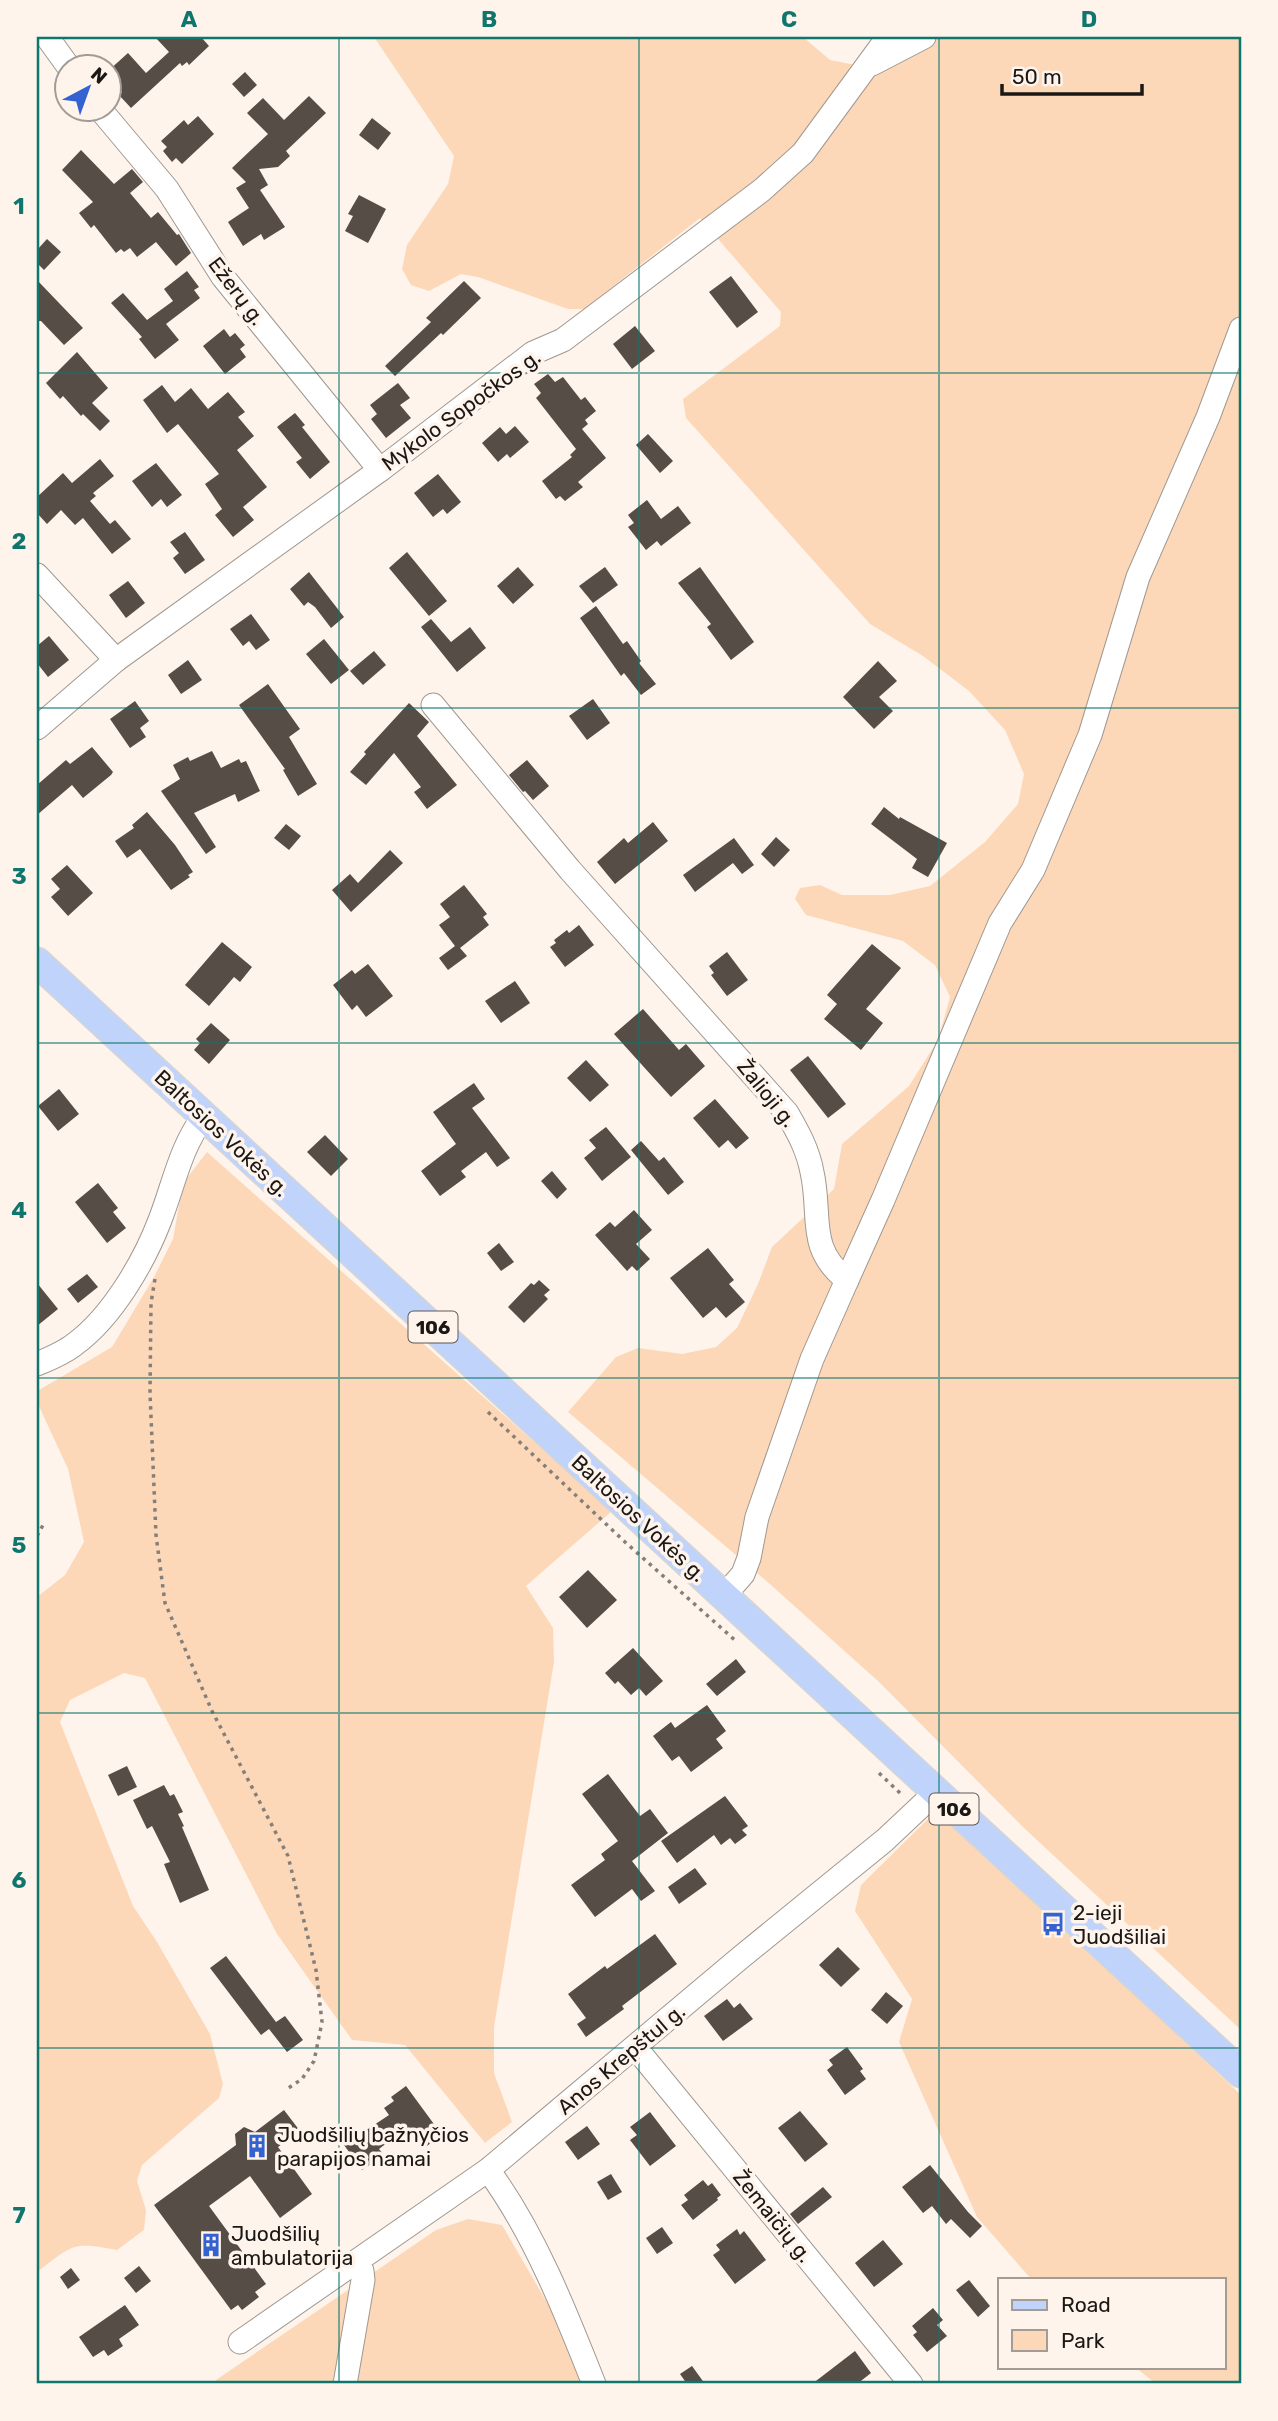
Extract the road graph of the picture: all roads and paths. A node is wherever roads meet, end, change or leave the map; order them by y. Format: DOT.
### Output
graph roads {
  1 [pos="47,37"];
  2 [pos="888,37"];
  3 [pos="924,37"];
  4 [pos="58,52"];
  5 [pos="866,67"];
  6 [pos="111,122"];
  7 [pos="1241,328"];
  8 [pos="380,470"];
  9 [pos="37,575"];
  10 [pos="116,660"];
  11 [pos="433,705"];
  12 [pos="37,728"];
  13 [pos="37,962"];
  14 [pos="204,1116"];
  15 [pos="156,1270"];
  16 [pos="847,1280"];
  17 [pos="37,1364"];
  18 [pos="43,1525"];
  19 [pos="37,1536"];
  20 [pos="723,1597"];
  21 [pos="936,1792"];
  22 [pos="635,2047"];
  23 [pos="1241,2073"];
  24 [pos="287,2089"];
  25 [pos="488,2170"];
  26 [pos="356,2262"];
  27 [pos="240,2342"];
  28 [pos="345,2384"];
  29 [pos="594,2384"];
  30 [pos="911,2384"];
  1 -- 4 [label="street"];
  2 -- 5 [label="street, Mykolo Sopočkos g."];
  3 -- 5 [label="street"];
  5 -- 8 [label="street, Mykolo Sopočkos g."];
  6 -- 8 [label="street, Ežerų g."];
  7 -- 16 [label="street"];
  8 -- 10 [label="street, Mykolo Sopočkos g."];
  9 -- 10 [label="street"];
  10 -- 12 [label="street, Mykolo Sopočkos g."];
  11 -- 16 [label="street, Žalioji g."];
  13 -- 14 [label="main road, Baltosios Vokės g. / 106"];
  14 -- 17 [label="street"];
  14 -- 20 [label="main road, Baltosios Vokės g. / 106"];
  15 -- 24 [label="path"];
  16 -- 20 [label="street"];
  18 -- 19 [label="path"];
  20 -- 21 [label="main road, Baltosios Vokės g. / 106"];
  21 -- 22 [label="street, Anos Krepštul g."];
  21 -- 23 [label="main road, Baltosios Vokės g. / 106"];
  22 -- 25 [label="street, Anos Krepštul g."];
  22 -- 30 [label="street, Žemaičių g."];
  25 -- 26 [label="street, Anos Krepštul g."];
  25 -- 29 [label="street"];
  26 -- 27 [label="street, Anos Krepštul g."];
  26 -- 28 [label="street"];
}
